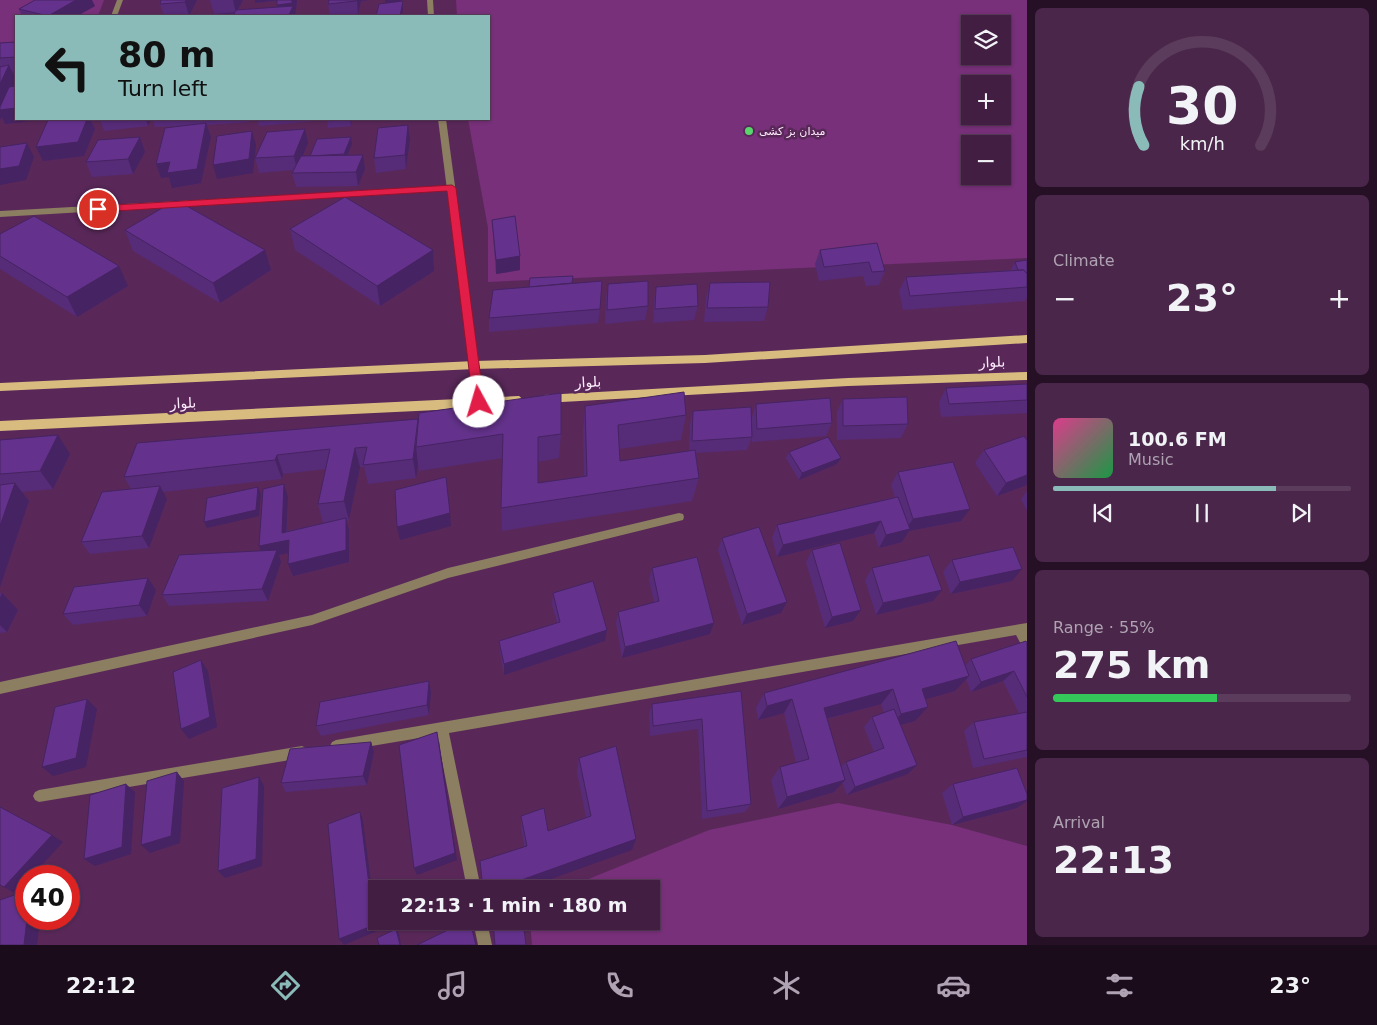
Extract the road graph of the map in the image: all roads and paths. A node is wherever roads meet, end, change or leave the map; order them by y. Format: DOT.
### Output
graph roads {
  1 [pos="120,0"];
  2 [pos="430,0"];
  3 [pos="114,15"];
  4 [pos="432,15"];
  5 [pos="442,120"];
  6 [pos="452,188"];
  7 [pos="0,214"];
  8 [pos="1027,339"];
  9 [pos="475,365"];
  10 [pos="1027,376"];
  11 [pos="0,387"];
  12 [pos="479,402"];
  13 [pos="0,426"];
  14 [pos="679,517"];
  15 [pos="1023,629"];
  16 [pos="1027,644"];
  17 [pos="0,688"];
  18 [pos="442,728"];
  19 [pos="40,796"];
  20 [pos="472,880"];
  21 [pos="482,930"];
  22 [pos="485,945"];
  1 -- 3 [label="street"];
  2 -- 4 [label="street"];
  5 -- 6 [label="street"];
  6 -- 7 [label="street"];
  6 -- 9 [label="street"];
  8 -- 9 [label="main road, بلوار"];
  9 -- 11 [label="main road, بلوار"];
  9 -- 12 [label="street"];
  10 -- 12 [label="main road, بلوار"];
  12 -- 13 [label="main road, بلوار"];
  14 -- 17 [label="street"];
  15 -- 16 [label="street"];
  15 -- 18 [label="street"];
  18 -- 19 [label="street"];
  18 -- 20 [label="street"];
  21 -- 22 [label="street"];
}
